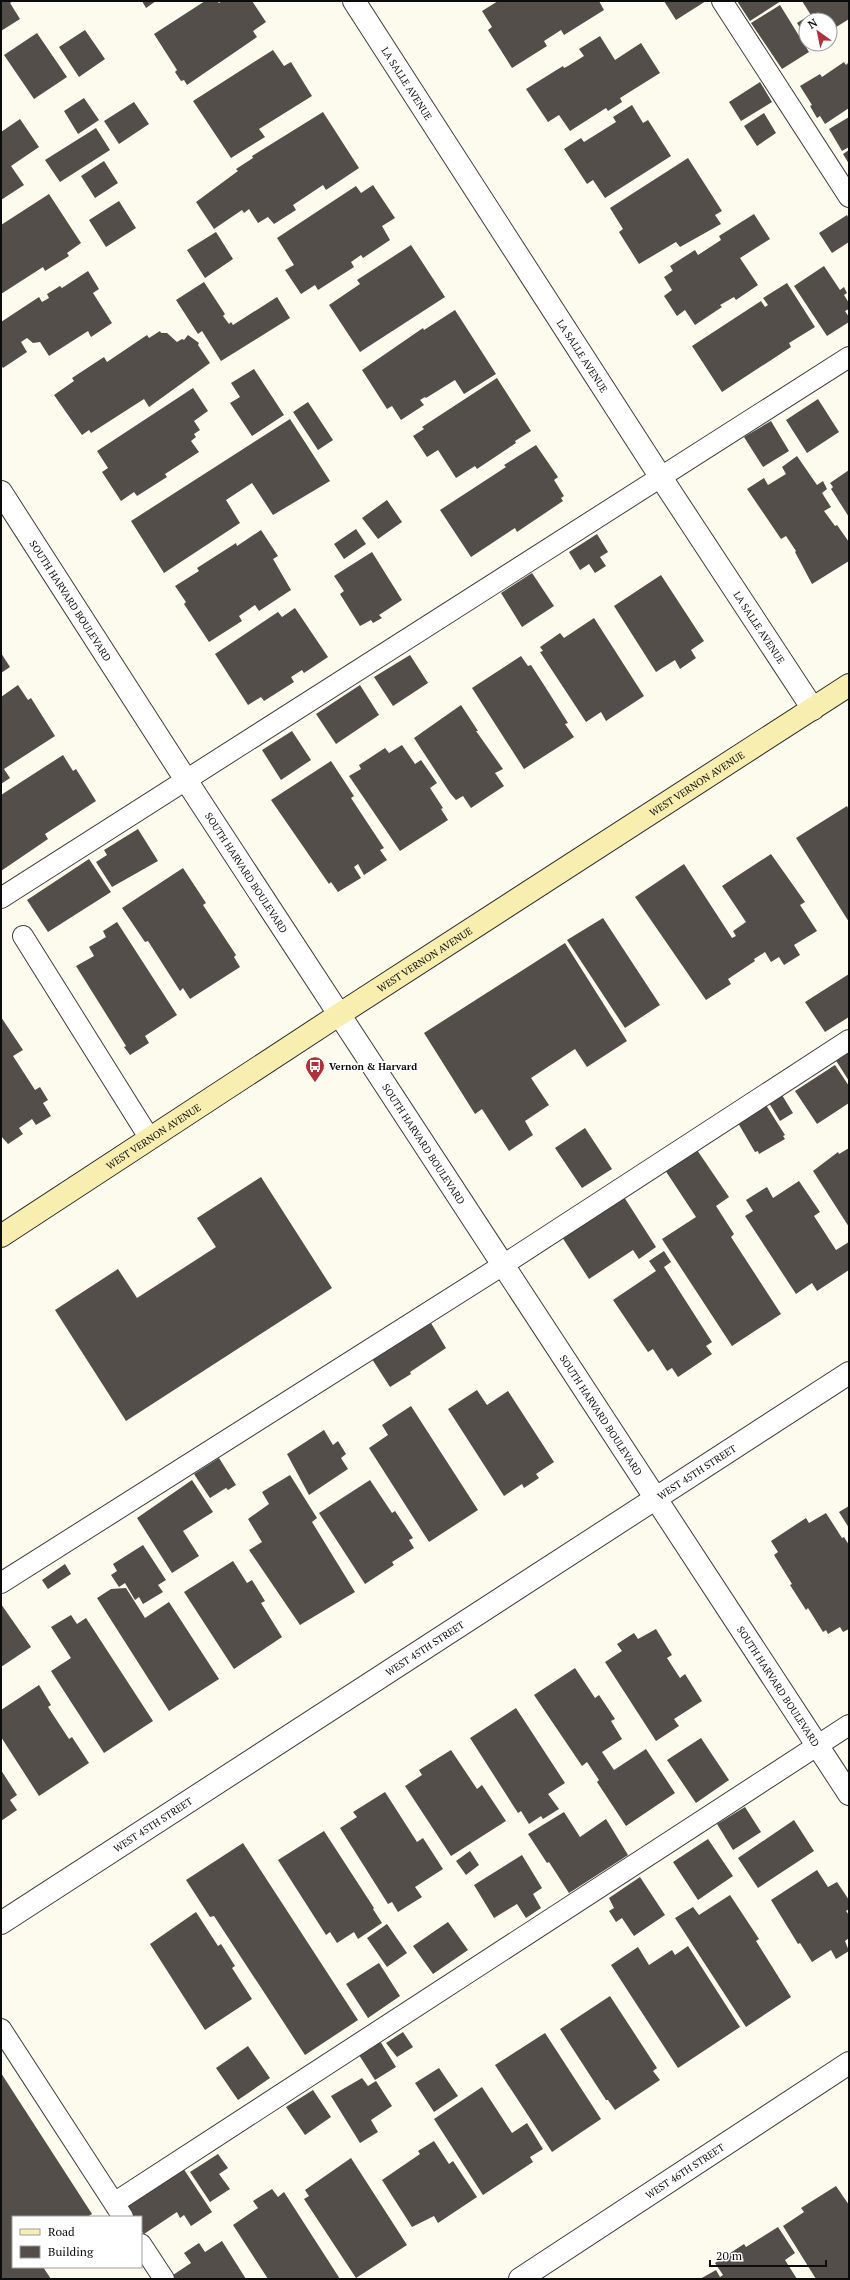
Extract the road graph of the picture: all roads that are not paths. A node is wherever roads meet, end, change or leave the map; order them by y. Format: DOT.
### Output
graph roads {
  1 [pos="354,1"];
  2 [pos="722,1"];
  3 [pos="849,197"];
  4 [pos="849,356"];
  5 [pos="660,476"];
  6 [pos="1,492"];
  7 [pos="849,685"];
  8 [pos="813,709"];
  9 [pos="186,780"];
  10 [pos="1,898"];
  11 [pos="23,936"];
  12 [pos="340,1014"];
  13 [pos="849,1040"];
  14 [pos="150,1139"];
  15 [pos="1,1236"];
  16 [pos="503,1265"];
  17 [pos="849,1373"];
  18 [pos="656,1498"];
  19 [pos="1,1583"];
  20 [pos="849,1725"];
  21 [pos="818,1746"];
  22 [pos="849,1794"];
  23 [pos="1,1922"];
  24 [pos="1,2029"];
  25 [pos="849,2063"];
  26 [pos="118,2210"];
  27 [pos="142,2246"];
  28 [pos="164,2279"];
  29 [pos="520,2279"];
  1 -- 5 [label="street, LA SALLE AVENUE"];
  2 -- 3 [label="lane"];
  4 -- 5 [label="lane"];
  5 -- 8 [label="street, LA SALLE AVENUE"];
  5 -- 9 [label="lane"];
  6 -- 9 [label="street, SOUTH HARVARD BOULEVARD"];
  7 -- 8 [label="main road, WEST VERNON AVENUE"];
  8 -- 12 [label="main road, WEST VERNON AVENUE"];
  9 -- 10 [label="lane"];
  9 -- 12 [label="street, SOUTH HARVARD BOULEVARD"];
  11 -- 14 [label="lane"];
  12 -- 14 [label="main road, WEST VERNON AVENUE"];
  12 -- 16 [label="street, SOUTH HARVARD BOULEVARD"];
  13 -- 16 [label="lane"];
  14 -- 15 [label="main road, WEST VERNON AVENUE"];
  16 -- 18 [label="street, SOUTH HARVARD BOULEVARD"];
  16 -- 19 [label="lane"];
  17 -- 18 [label="street, WEST 45TH STREET"];
  18 -- 21 [label="street, SOUTH HARVARD BOULEVARD"];
  18 -- 23 [label="street, WEST 45TH STREET"];
  20 -- 21 [label="lane"];
  21 -- 22 [label="street, SOUTH HARVARD BOULEVARD"];
  21 -- 26 [label="lane"];
  24 -- 26 [label="lane"];
  25 -- 29 [label="street, WEST 46TH STREET"];
  27 -- 28 [label="lane"];
}
